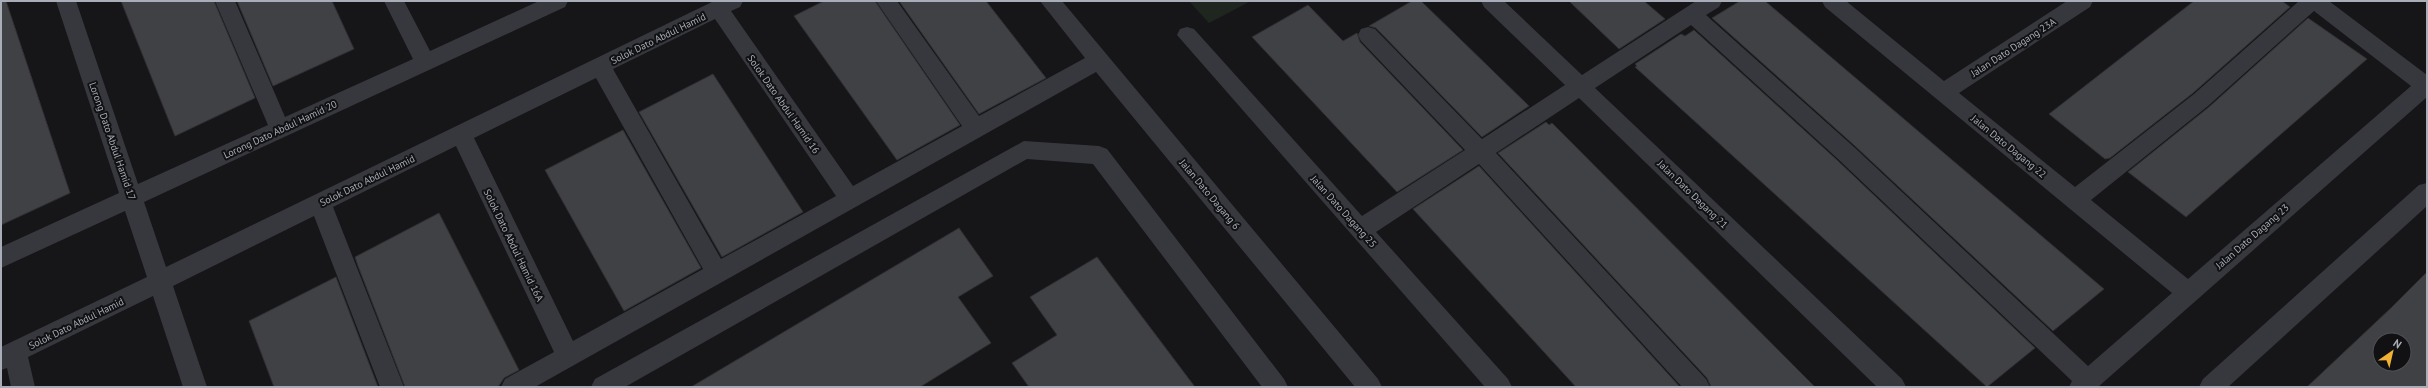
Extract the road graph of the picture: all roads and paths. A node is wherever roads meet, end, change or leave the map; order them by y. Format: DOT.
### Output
graph roads {
  1 [pos="66,1"];
  2 [pos="225,1"];
  3 [pos="394,1"];
  4 [pos="558,1"];
  5 [pos="886,1"];
  6 [pos="1050,1"];
  7 [pos="1491,1"];
  8 [pos="1712,1"];
  9 [pos="1832,1"];
  10 [pos="2084,1"];
  11 [pos="2313,1"];
  12 [pos="725,5"];
  13 [pos="1692,14"];
  14 [pos="1187,35"];
  15 [pos="1368,35"];
  16 [pos="1099,60"];
  17 [pos="425,62"];
  18 [pos="600,66"];
  19 [pos="1580,86"];
  20 [pos="2426,86"];
  21 [pos="1943,92"];
  22 [pos="280,129"];
  23 [pos="976,129"];
  24 [pos="461,134"];
  25 [pos="1480,152"];
  26 [pos="2427,192"];
  27 [pos="132,197"];
  28 [pos="850,199"];
  29 [pos="2075,200"];
  30 [pos="320,203"];
  31 [pos="1360,230"];
  32 [pos="1,258"];
  33 [pos="717,273"];
  34 [pos="161,281"];
  35 [pos="2187,292"];
  36 [pos="8,356"];
  37 [pos="568,357"];
  38 [pos="2084,384"];
  39 [pos="23,387"];
  40 [pos="195,387"];
  41 [pos="392,387"];
  42 [pos="513,387"];
  43 [pos="603,387"];
  44 [pos="1276,387"];
  45 [pos="1370,387"];
  46 [pos="1500,387"];
  47 [pos="1698,387"];
  48 [pos="1894,387"];
  49 [pos="2211,387"];
  1 -- 27 [label="street, Lorong Dato Abdul Hamid 17"];
  2 -- 22 [label="street"];
  3 -- 17 [label="street"];
  4 -- 17 [label="street, Lorong Dato Abdul Hamid 20"];
  5 -- 23 [label="street"];
  6 -- 16 [label="street, Jalan Dato Dagang 6"];
  7 -- 19 [label="street, Jalan Dato Dagang 21"];
  8 -- 13 [label="street"];
  9 -- 21 [label="street, Jalan Dato Dagang 22"];
  10 -- 21 [label="street, Jalan Dato Dagang 23A"];
  11 -- 20 [label="street"];
  11 -- 29 [label="street"];
  12 -- 18 [label="street, Solok Dato Abdul Hamid"];
  12 -- 28 [label="street, Solok Dato Abdul Hamid 16"];
  13 -- 19 [label="street"];
  13 -- 38 [label="street"];
  14 -- 31 [label="street, Jalan Dato Dagang 25"];
  15 -- 25 [label="street"];
  16 -- 23 [label="street"];
  16 -- 45 [label="street, Jalan Dato Dagang 6"];
  17 -- 22 [label="street, Lorong Dato Abdul Hamid 20"];
  18 -- 24 [label="street, Solok Dato Abdul Hamid"];
  18 -- 33 [label="street"];
  19 -- 25 [label="street"];
  19 -- 48 [label="street, Jalan Dato Dagang 21"];
  20 -- 35 [label="street, Jalan Dato Dagang 23"];
  21 -- 29 [label="street, Jalan Dato Dagang 22"];
  22 -- 27 [label="street, Lorong Dato Abdul Hamid 20"];
  23 -- 28 [label="street"];
  24 -- 30 [label="street, Solok Dato Abdul Hamid"];
  24 -- 37 [label="street, Solok Dato Abdul Hamid 16A"];
  25 -- 31 [label="street"];
  25 -- 47 [label="street"];
  26 -- 49 [label="street"];
  27 -- 32 [label="street, Lorong Dato Abdul Hamid 20"];
  27 -- 34 [label="street, Lorong Dato Abdul Hamid 17"];
  28 -- 33 [label="street"];
  29 -- 35 [label="street, Jalan Dato Dagang 22"];
  30 -- 34 [label="street, Solok Dato Abdul Hamid"];
  30 -- 41 [label="street"];
  31 -- 46 [label="street, Jalan Dato Dagang 25"];
  33 -- 37 [label="street"];
  34 -- 36 [label="street, Solok Dato Abdul Hamid"];
  34 -- 40 [label="street, Lorong Dato Abdul Hamid 17"];
  35 -- 38 [label="street, Jalan Dato Dagang 23"];
  36 -- 39 [label="street"];
  37 -- 42 [label="street"];
  43 -- 44 [label="street"];
}
